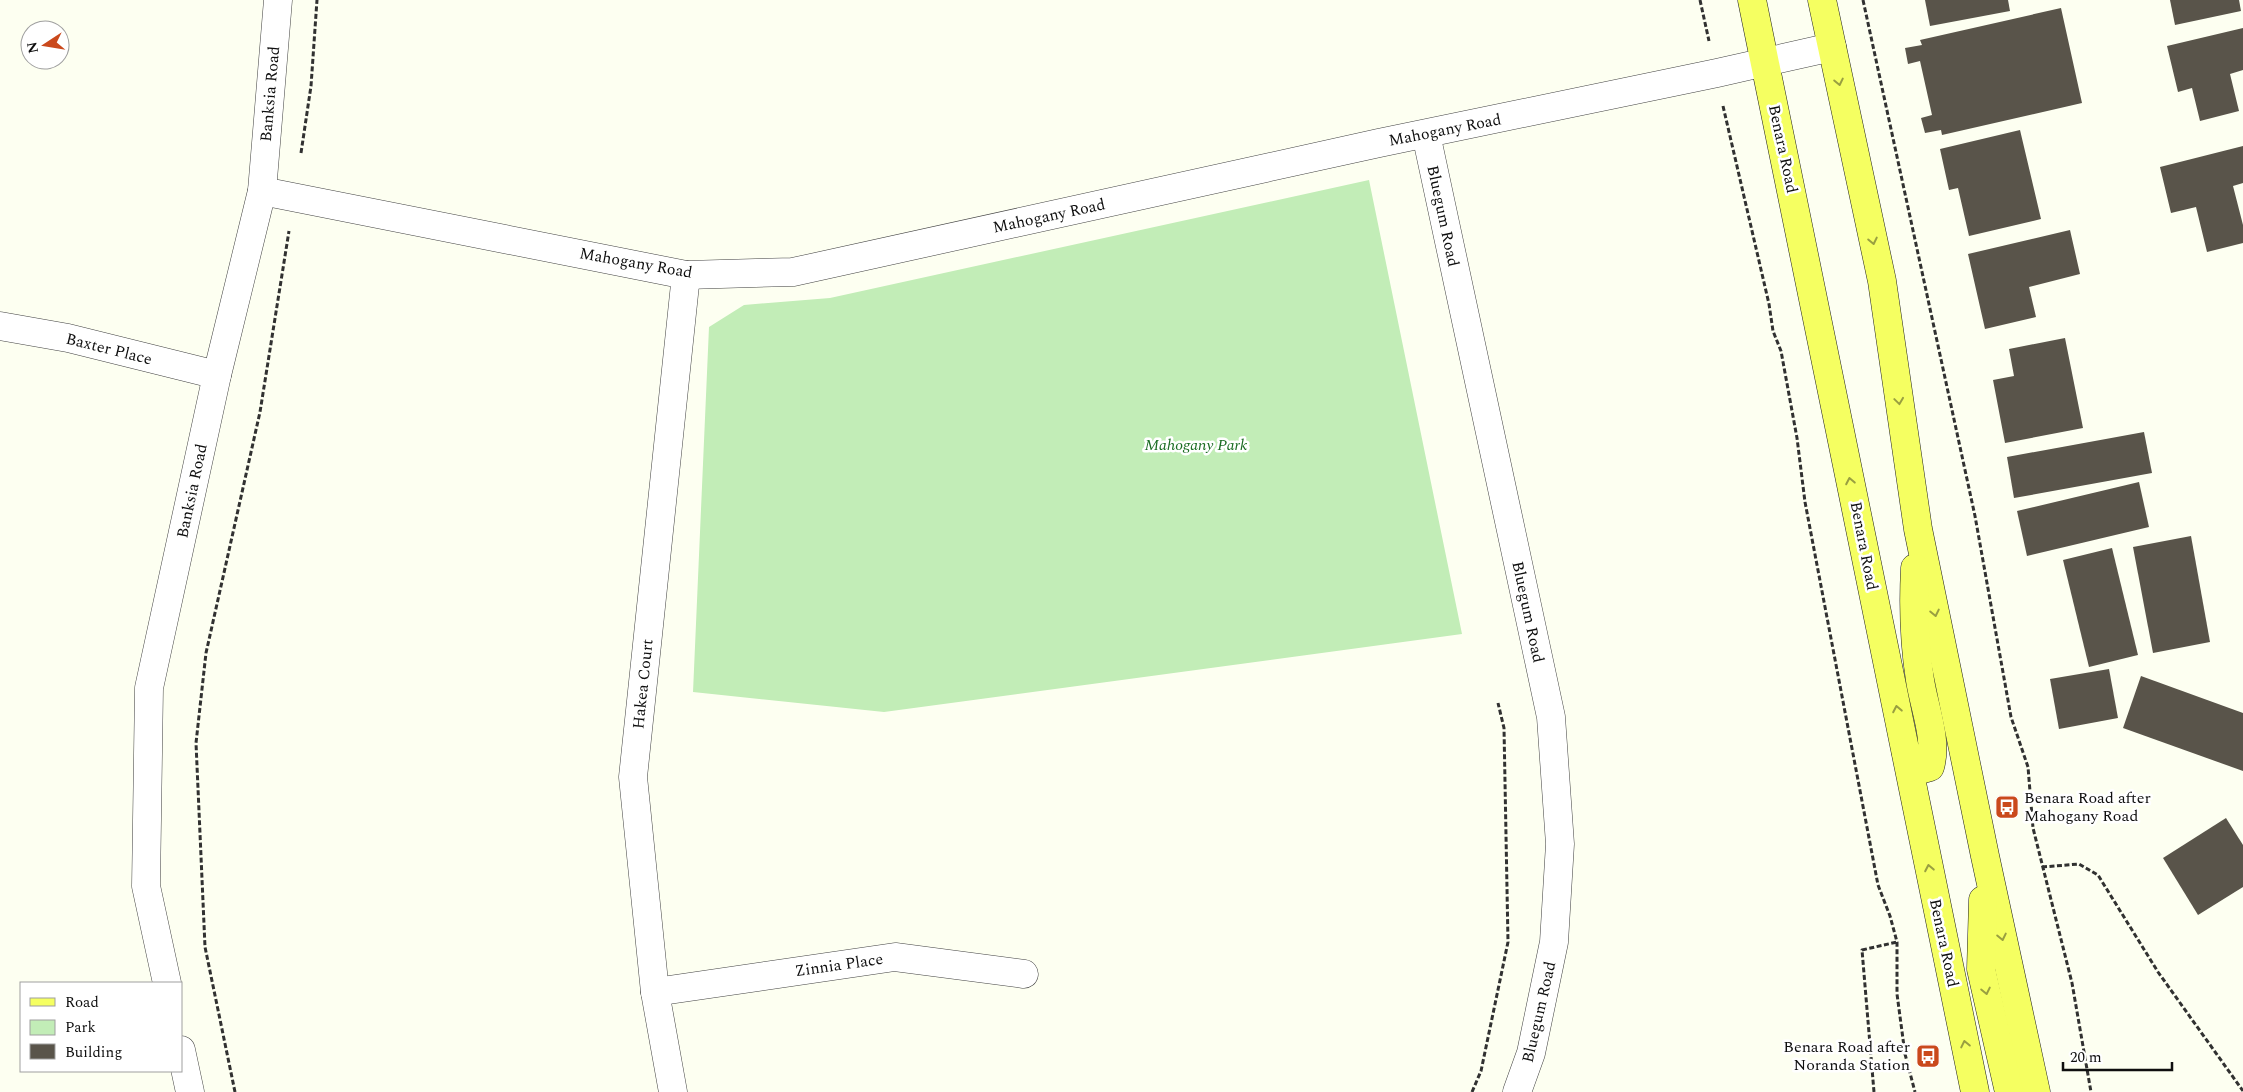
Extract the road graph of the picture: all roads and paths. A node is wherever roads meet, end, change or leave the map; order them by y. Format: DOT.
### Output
graph roads {
  1 [pos="278,0"];
  2 [pos="317,0"];
  3 [pos="1700,0"];
  4 [pos="1752,0"];
  5 [pos="1822,0"];
  6 [pos="1862,0"];
  7 [pos="1832,47"];
  8 [pos="1765,61"];
  9 [pos="1717,73"];
  10 [pos="1426,134"];
  11 [pos="262,191"];
  12 [pos="294,197"];
  13 [pos="686,274"];
  14 [pos="0,326"];
  15 [pos="217,375"];
  16 [pos="1918,529"];
  17 [pos="1498,703"];
  18 [pos="1906,752"];
  19 [pos="1984,856"];
  20 [pos="2041,867"];
  21 [pos="1897,942"];
  22 [pos="1024,974"];
  23 [pos="167,982"];
  24 [pos="655,992"];
  25 [pos="182,1055"];
  26 [pos="2243,1091"];
  27 [pos="190,1092"];
  28 [pos="235,1092"];
  29 [pos="673,1092"];
  30 [pos="1472,1092"];
  31 [pos="1517,1092"];
  32 [pos="1874,1092"];
  33 [pos="1915,1092"];
  34 [pos="1975,1092"];
  35 [pos="2008,1092"];
  36 [pos="2036,1092"];
  37 [pos="2091,1092"];
  1 -- 11 [label="street, Banksia Road"];
  2 -- 12 [label="path"];
  3 -- 9 [label="path"];
  4 -- 8 [label="main road, Benara Road"];
  5 -- 7 [label="main road, Benara Road"];
  6 -- 20 [label="path"];
  7 -- 8 [label="street, Mahogany Road"];
  7 -- 16 [label="main road, Benara Road, one-way"];
  8 -- 9 [label="street, Mahogany Road"];
  18 -- 8 [label="main road, Benara Road, one-way"];
  9 -- 10 [label="street, Mahogany Road"];
  9 -- 21 [label="path"];
  10 -- 13 [label="street, Mahogany Road"];
  10 -- 31 [label="street, Bluegum Road"];
  11 -- 12 [label="street, Mahogany Road"];
  11 -- 15 [label="street, Banksia Road"];
  12 -- 13 [label="street, Mahogany Road"];
  12 -- 28 [label="path"];
  13 -- 24 [label="street, Hakea Court"];
  14 -- 15 [label="street, Baxter Place"];
  15 -- 23 [label="street, Banksia Road"];
  16 -- 18 [label="main road"];
  16 -- 19 [label="main road, Benara Road, one-way"];
  17 -- 30 [label="path"];
  34 -- 18 [label="main road, Benara Road, one-way"];
  19 -- 35 [label="main road, Benara Road, one-way"];
  19 -- 36 [label="main road, Benara Road, one-way"];
  20 -- 26 [label="path"];
  20 -- 37 [label="path"];
  21 -- 32 [label="path"];
  21 -- 33 [label="path"];
  22 -- 24 [label="street, Zinnia Place"];
  24 -- 29 [label="street, Hakea Court"];
  25 -- 27 [label="street"];
}
